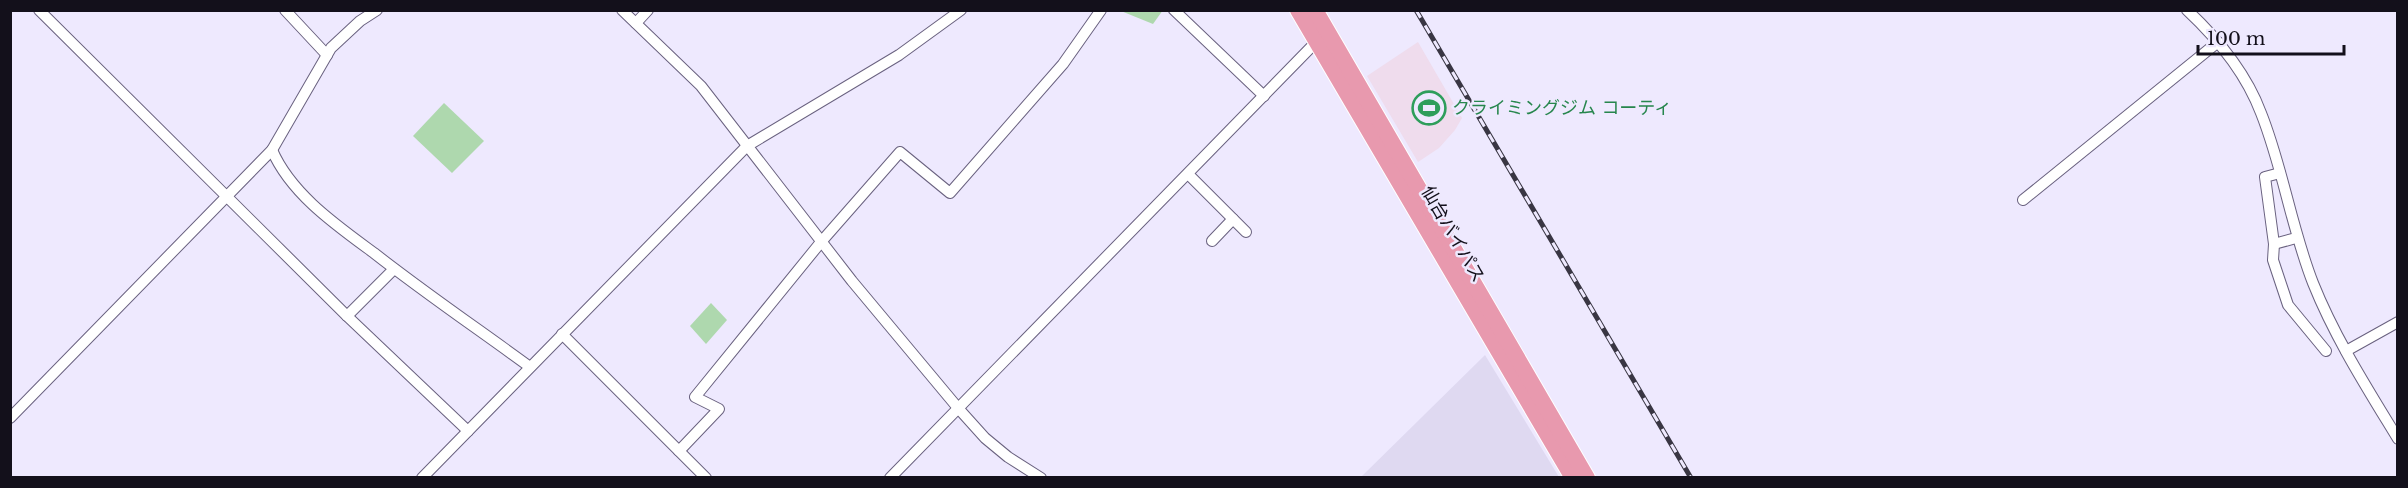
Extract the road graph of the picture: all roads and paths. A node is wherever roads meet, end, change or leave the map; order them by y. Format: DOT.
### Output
graph roads {
  1 [pos="39,10"];
  2 [pos="285,10"];
  3 [pos="377,10"];
  4 [pos="622,10"];
  5 [pos="648,10"];
  6 [pos="961,10"];
  7 [pos="1101,10"];
  8 [pos="1174,10"];
  9 [pos="1298,10"];
  10 [pos="1315,10"];
  11 [pos="2187,10"];
  12 [pos="636,23"];
  13 [pos="1322,37"];
  14 [pos="2218,42"];
  15 [pos="327,55"];
  16 [pos="1263,96"];
  17 [pos="747,146"];
  18 [pos="272,150"];
  19 [pos="2280,173"];
  20 [pos="1188,174"];
  21 [pos="227,196"];
  22 [pos="2023,200"];
  23 [pos="1233,219"];
  24 [pos="1246,232"];
  25 [pos="2296,238"];
  26 [pos="1212,241"];
  27 [pos="821,242"];
  28 [pos="2274,244"];
  29 [pos="394,269"];
  30 [pos="347,315"];
  31 [pos="2397,322"];
  32 [pos="562,334"];
  33 [pos="2326,351"];
  34 [pos="2346,351"];
  35 [pos="530,367"];
  36 [pos="958,408"];
  37 [pos="10,418"];
  38 [pos="468,431"];
  39 [pos="2397,438"];
  40 [pos="679,451"];
  41 [pos="422,477"];
  42 [pos="706,477"];
  43 [pos="890,477"];
  44 [pos="1041,477"];
  45 [pos="1573,477"];
  46 [pos="1587,477"];
  1 -- 21 [label="street"];
  2 -- 15 [label="street"];
  3 -- 15 [label="street"];
  4 -- 12 [label="street"];
  5 -- 12 [label="street"];
  6 -- 17 [label="street"];
  7 -- 27 [label="street"];
  8 -- 16 [label="street"];
  9 -- 13 [label="highway, 仙台バイパス"];
  10 -- 13 [label="highway, 仙台バイパス"];
  11 -- 14 [label="street"];
  12 -- 17 [label="street"];
  13 -- 16 [label="street"];
  13 -- 45 [label="highway, 仙台バイパス"];
  13 -- 46 [label="highway, 仙台バイパス"];
  14 -- 19 [label="street"];
  14 -- 22 [label="street"];
  15 -- 18 [label="street"];
  16 -- 20 [label="street"];
  17 -- 27 [label="street"];
  17 -- 32 [label="street"];
  18 -- 21 [label="street"];
  18 -- 29 [label="street"];
  19 -- 25 [label="street"];
  19 -- 28 [label="street"];
  20 -- 23 [label="street"];
  20 -- 36 [label="street"];
  21 -- 30 [label="street"];
  21 -- 37 [label="street"];
  23 -- 24 [label="street"];
  23 -- 26 [label="street"];
  25 -- 28 [label="street"];
  25 -- 34 [label="street"];
  27 -- 36 [label="street"];
  27 -- 40 [label="street"];
  28 -- 33 [label="street"];
  29 -- 30 [label="street"];
  29 -- 35 [label="street"];
  30 -- 38 [label="street"];
  31 -- 34 [label="street"];
  32 -- 35 [label="street"];
  32 -- 40 [label="street"];
  34 -- 39 [label="street"];
  35 -- 38 [label="street"];
  36 -- 43 [label="street"];
  36 -- 44 [label="street"];
  38 -- 41 [label="street"];
  40 -- 42 [label="street"];
}
